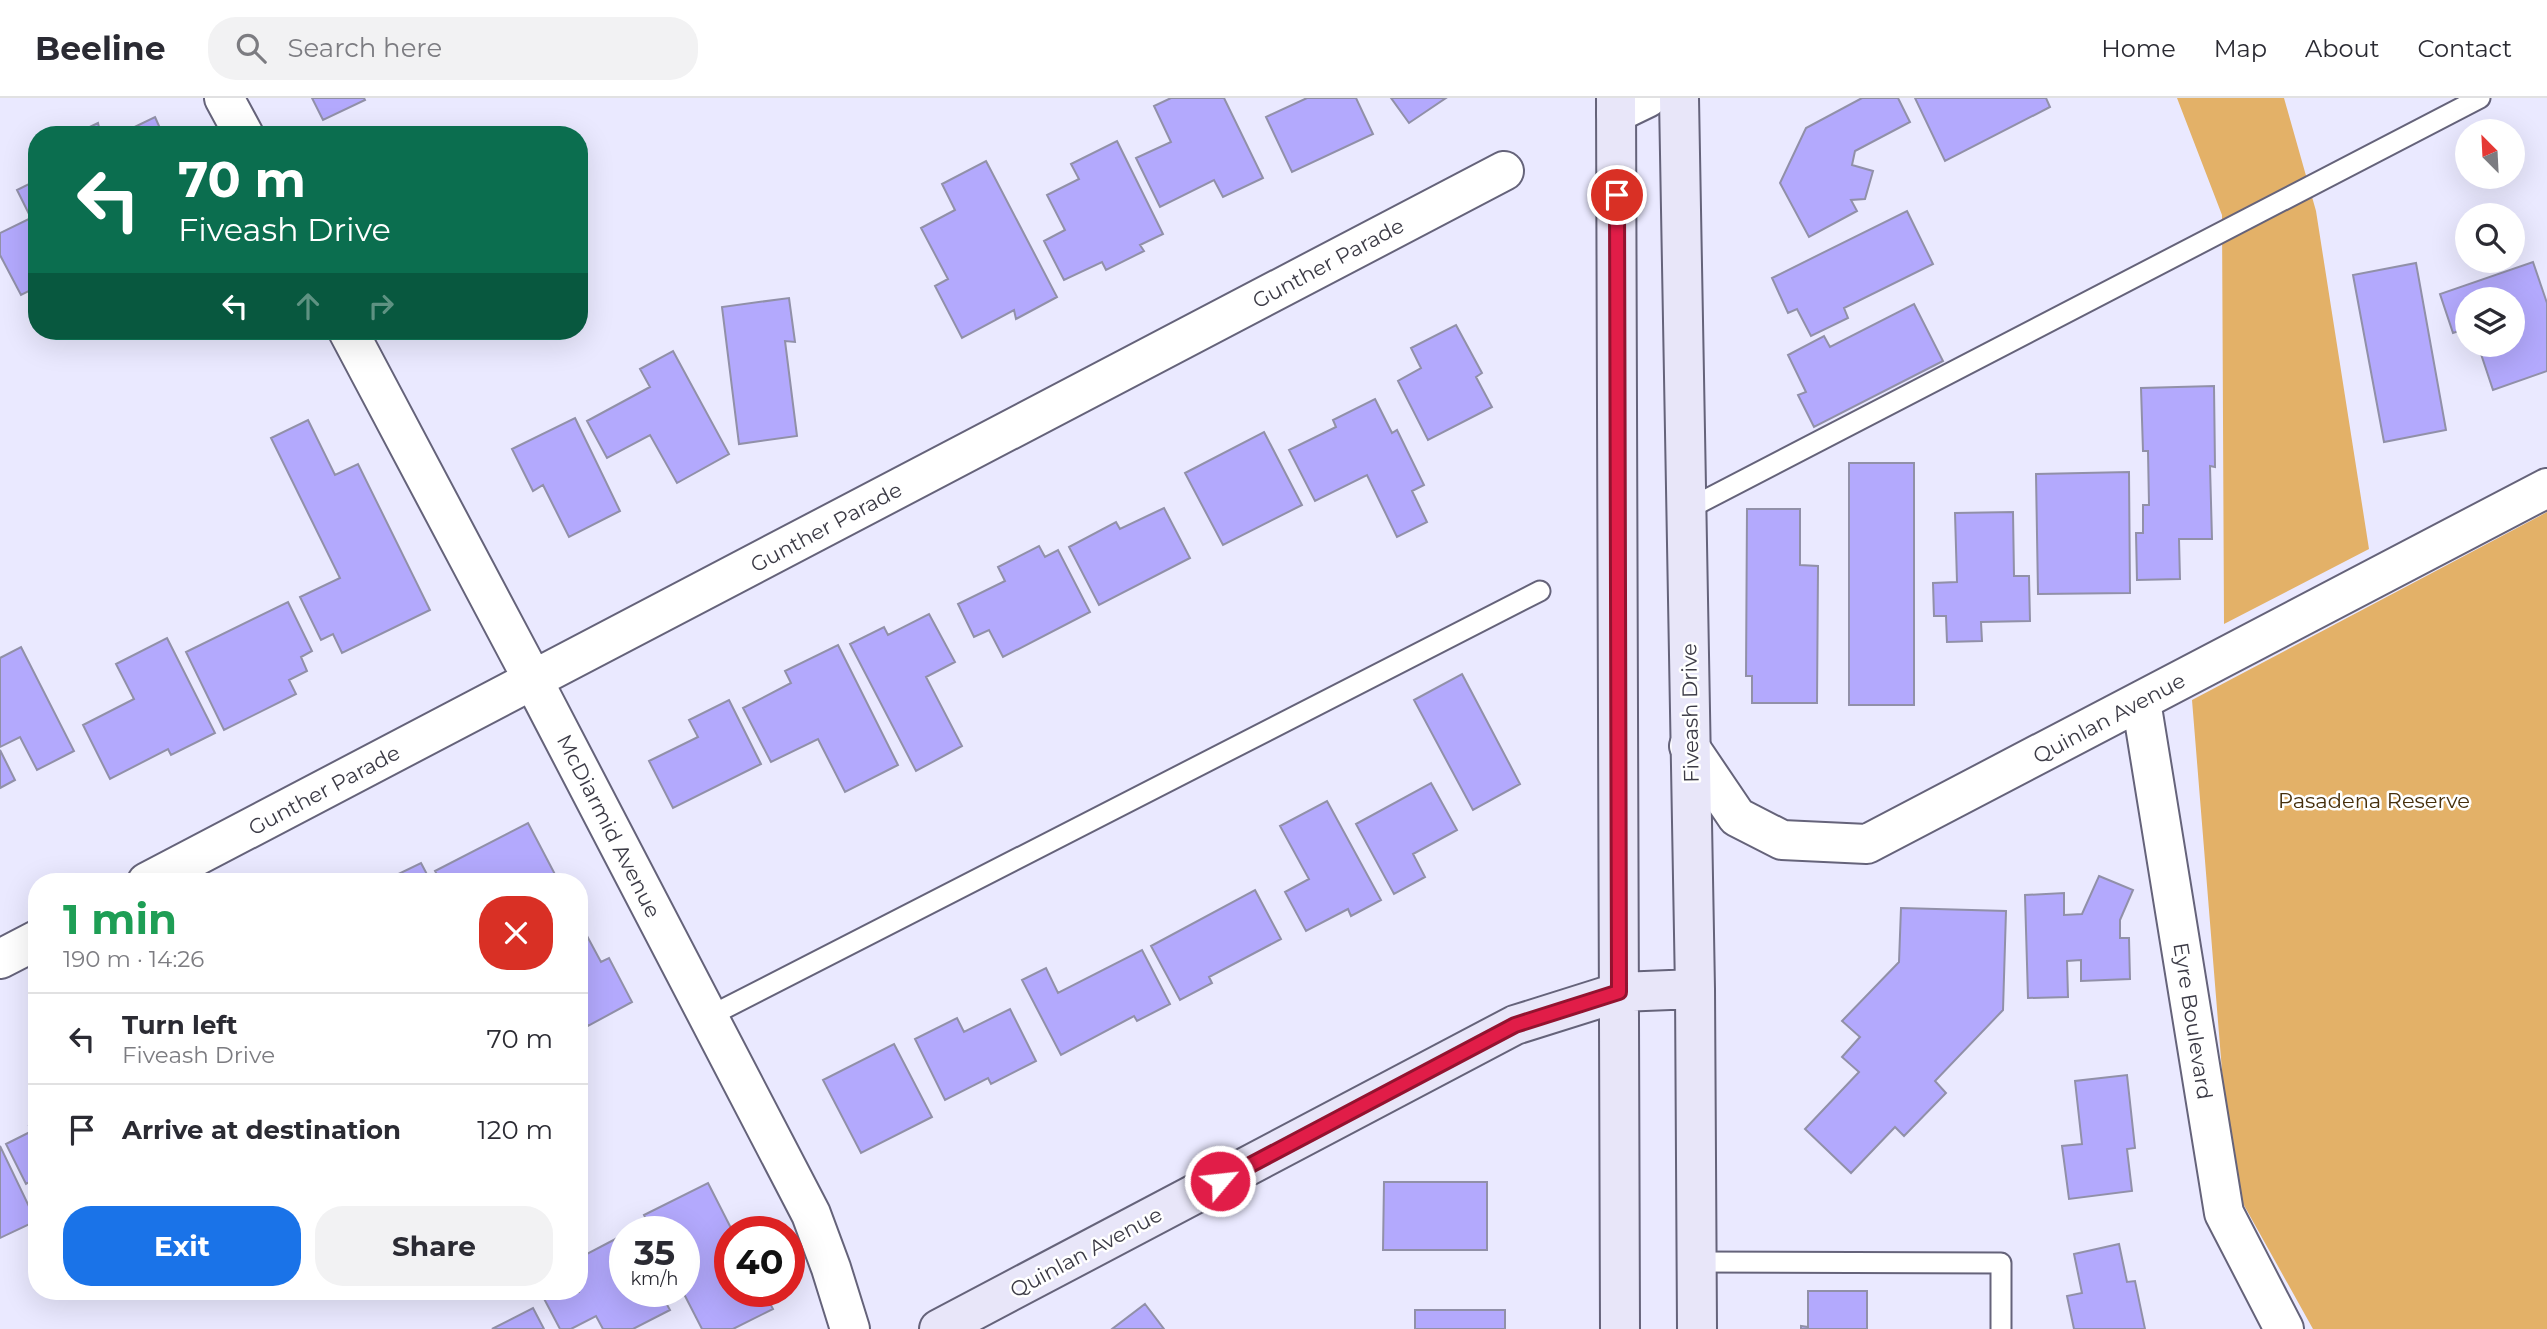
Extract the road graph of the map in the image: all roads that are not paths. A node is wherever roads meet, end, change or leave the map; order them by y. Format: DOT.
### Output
graph roads {
  1 [pos="224,98"];
  2 [pos="1679,98"];
  3 [pos="2480,98"];
  4 [pos="1627,103"];
  5 [pos="239,126"];
  6 [pos="1503,171"];
  7 [pos="353,340"];
  8 [pos="2547,488"];
  9 [pos="1688,509"];
  10 [pos="1540,591"];
  11 [pos="533,681"];
  12 [pos="2141,701"];
  13 [pos="1689,746"];
  14 [pos="164,873"];
  15 [pos="28,945"];
  16 [pos="0,959"];
  17 [pos="1695,989"];
  18 [pos="1619,992"];
  19 [pos="708,1017"];
  20 [pos="1697,1262"];
  21 [pos="850,1329"];
  22 [pos="939,1329"];
  23 [pos="1620,1329"];
  24 [pos="1697,1329"];
  25 [pos="2001,1329"];
  26 [pos="2284,1329"];
  1 -- 5 [label="street"];
  2 -- 9 [label="main road, Fiveash Drive"];
  3 -- 9 [label="lane"];
  4 -- 18 [label="main road"];
  6 -- 11 [label="street, Gunther Parade"];
  7 -- 11 [label="street, McDiarmid Avenue"];
  8 -- 12 [label="street, Quinlan Avenue"];
  9 -- 13 [label="main road, Fiveash Drive"];
  10 -- 19 [label="lane"];
  11 -- 14 [label="street, Gunther Parade"];
  11 -- 19 [label="street, McDiarmid Avenue"];
  12 -- 13 [label="street, Quinlan Avenue"];
  12 -- 26 [label="street, Eyre Boulevard"];
  13 -- 17 [label="main road, Fiveash Drive"];
  15 -- 16 [label="street"];
  17 -- 18 [label="main road, Quinlan Avenue"];
  17 -- 20 [label="main road, Fiveash Drive"];
  18 -- 22 [label="main road, Quinlan Avenue"];
  18 -- 23 [label="main road"];
  19 -- 21 [label="street, McDiarmid Avenue"];
  20 -- 24 [label="main road, Fiveash Drive"];
  20 -- 25 [label="lane"];
}
